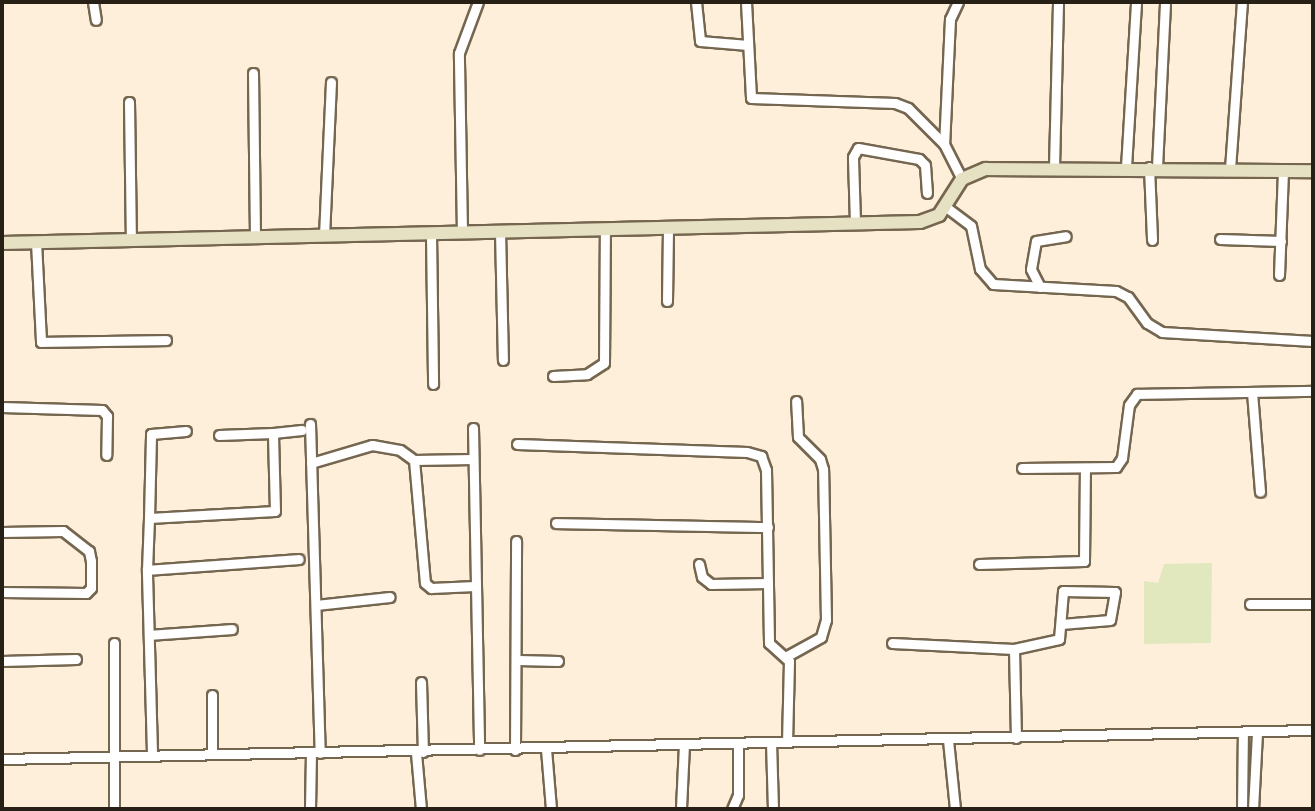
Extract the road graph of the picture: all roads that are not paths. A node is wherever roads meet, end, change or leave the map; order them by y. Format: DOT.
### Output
graph roads {
  1 [pos="93,2"];
  2 [pos="478,2"];
  3 [pos="696,2"];
  4 [pos="746,2"];
  5 [pos="958,2"];
  6 [pos="1058,2"];
  7 [pos="1136,2"];
  8 [pos="1165,2"];
  9 [pos="1242,2"];
  10 [pos="96,20"];
  11 [pos="748,45"];
  12 [pos="253,73"];
  13 [pos="331,82"];
  14 [pos="130,102"];
  15 [pos="944,144"];
  16 [pos="1054,167"];
  17 [pos="1126,167"];
  18 [pos="1153,167"];
  19 [pos="1230,169"];
  20 [pos="1283,171"];
  21 [pos="1313,171"];
  22 [pos="962,179"];
  23 [pos="927,194"];
  24 [pos="946,207"];
  25 [pos="855,222"];
  26 [pos="668,228"];
  27 [pos="605,229"];
  28 [pos="500,231"];
  29 [pos="462,233"];
  30 [pos="431,234"];
  31 [pos="324,236"];
  32 [pos="1066,236"];
  33 [pos="255,237"];
  34 [pos="131,239"];
  35 [pos="1220,239"];
  36 [pos="1153,240"];
  37 [pos="1281,241"];
  38 [pos="36,242"];
  39 [pos="2,243"];
  40 [pos="1279,275"];
  41 [pos="1040,287"];
  42 [pos="667,301"];
  43 [pos="166,340"];
  44 [pos="1313,341"];
  45 [pos="503,360"];
  46 [pos="553,376"];
  47 [pos="433,384"];
  48 [pos="1313,391"];
  49 [pos="1252,392"];
  50 [pos="796,401"];
  51 [pos="2,407"];
  52 [pos="473,428"];
  53 [pos="186,431"];
  54 [pos="273,433"];
  55 [pos="219,435"];
  56 [pos="517,444"];
  57 [pos="106,455"];
  58 [pos="473,458"];
  59 [pos="414,460"];
  60 [pos="311,463"];
  61 [pos="1022,468"];
  62 [pos="1084,468"];
  63 [pos="1261,492"];
  64 [pos="149,518"];
  65 [pos="556,523"];
  66 [pos="768,527"];
  67 [pos="2,533"];
  68 [pos="516,541"];
  69 [pos="299,559"];
  70 [pos="699,564"];
  71 [pos="979,564"];
  72 [pos="147,570"];
  73 [pos="768,583"];
  74 [pos="475,586"];
  75 [pos="2,592"];
  76 [pos="390,597"];
  77 [pos="1250,604"];
  78 [pos="1313,604"];
  79 [pos="316,605"];
  80 [pos="1061,624"];
  81 [pos="232,629"];
  82 [pos="149,635"];
  83 [pos="114,643"];
  84 [pos="892,643"];
  85 [pos="1014,649"];
  86 [pos="787,656"];
  87 [pos="76,659"];
  88 [pos="518,660"];
  89 [pos="558,660"];
  90 [pos="2,661"];
  91 [pos="421,682"];
  92 [pos="212,695"];
  93 [pos="1313,730"];
  94 [pos="1243,732"];
  95 [pos="1257,732"];
  96 [pos="1016,738"];
  97 [pos="948,740"];
  98 [pos="787,742"];
  99 [pos="771,743"];
  100 [pos="684,744"];
  101 [pos="738,744"];
  102 [pos="546,749"];
  103 [pos="479,750"];
  104 [pos="515,750"];
  105 [pos="152,753"];
  106 [pos="212,753"];
  107 [pos="315,753"];
  108 [pos="420,753"];
  109 [pos="116,754"];
  110 [pos="2,759"];
  111 [pos="681,808"];
  112 [pos="114,809"];
  113 [pos="310,809"];
  114 [pos="421,809"];
  115 [pos="551,809"];
  116 [pos="732,809"];
  117 [pos="773,809"];
  118 [pos="955,809"];
  119 [pos="1242,809"];
  120 [pos="1253,809"];
  1 -- 10 [label="street"];
  2 -- 29 [label="street"];
  3 -- 11 [label="street"];
  4 -- 11 [label="street"];
  5 -- 15 [label="street"];
  6 -- 16 [label="street"];
  7 -- 17 [label="street"];
  8 -- 18 [label="street"];
  9 -- 19 [label="street"];
  11 -- 15 [label="street"];
  12 -- 33 [label="street"];
  13 -- 31 [label="street"];
  14 -- 34 [label="street"];
  15 -- 22 [label="street"];
  16 -- 17 [label="street"];
  16 -- 22 [label="street"];
  17 -- 18 [label="street"];
  18 -- 19 [label="street"];
  18 -- 36 [label="street"];
  19 -- 20 [label="street"];
  20 -- 21 [label="street"];
  20 -- 37 [label="street"];
  22 -- 24 [label="street"];
  23 -- 25 [label="street"];
  24 -- 25 [label="street"];
  24 -- 41 [label="street"];
  25 -- 26 [label="street"];
  26 -- 27 [label="street"];
  26 -- 42 [label="street"];
  27 -- 28 [label="street"];
  27 -- 46 [label="street"];
  28 -- 29 [label="street"];
  28 -- 45 [label="street"];
  29 -- 30 [label="street"];
  30 -- 31 [label="street"];
  30 -- 47 [label="street"];
  31 -- 33 [label="street"];
  32 -- 41 [label="street"];
  33 -- 34 [label="street"];
  34 -- 38 [label="street"];
  35 -- 37 [label="street"];
  37 -- 40 [label="street"];
  38 -- 39 [label="street"];
  38 -- 43 [label="street"];
  41 -- 44 [label="street"];
  48 -- 49 [label="street"];
  49 -- 62 [label="street"];
  49 -- 63 [label="street"];
  50 -- 86 [label="street"];
  51 -- 57 [label="street"];
  52 -- 58 [label="street"];
  53 -- 64 [label="street"];
  54 -- 55 [label="street"];
  54 -- 60 [label="street"];
  54 -- 64 [label="street"];
  56 -- 66 [label="street"];
  58 -- 59 [label="street"];
  58 -- 74 [label="street"];
  59 -- 60 [label="street"];
  59 -- 74 [label="street"];
  60 -- 79 [label="street"];
  61 -- 62 [label="street"];
  62 -- 71 [label="street"];
  64 -- 72 [label="street"];
  65 -- 66 [label="street"];
  66 -- 73 [label="street"];
  67 -- 75 [label="street"];
  68 -- 88 [label="street"];
  69 -- 72 [label="street"];
  70 -- 73 [label="street"];
  72 -- 82 [label="street"];
  73 -- 86 [label="street"];
  74 -- 103 [label="street"];
  76 -- 79 [label="street"];
  77 -- 78 [label="street"];
  79 -- 107 [label="street"];
  80 -- 80 [label="street"];
  80 -- 85 [label="street"];
  81 -- 82 [label="street"];
  82 -- 105 [label="street"];
  83 -- 109 [label="street"];
  84 -- 85 [label="street"];
  85 -- 96 [label="street"];
  86 -- 98 [label="street"];
  87 -- 90 [label="street"];
  88 -- 89 [label="street"];
  88 -- 104 [label="street"];
  91 -- 108 [label="street"];
  92 -- 106 [label="street"];
  93 -- 95 [label="street"];
  94 -- 95 [label="street"];
  94 -- 96 [label="street"];
  94 -- 119 [label="street"];
  95 -- 120 [label="street"];
  96 -- 97 [label="street"];
  97 -- 98 [label="street"];
  97 -- 118 [label="street"];
  98 -- 99 [label="street"];
  99 -- 101 [label="street"];
  99 -- 117 [label="street"];
  100 -- 101 [label="street"];
  100 -- 102 [label="street"];
  100 -- 111 [label="street"];
  101 -- 116 [label="street"];
  102 -- 104 [label="street"];
  102 -- 115 [label="street"];
  103 -- 104 [label="street"];
  103 -- 108 [label="street"];
  105 -- 106 [label="street"];
  105 -- 109 [label="street"];
  106 -- 107 [label="street"];
  107 -- 108 [label="street"];
  107 -- 113 [label="street"];
  108 -- 114 [label="street"];
  109 -- 110 [label="street"];
  109 -- 112 [label="street"];
}
